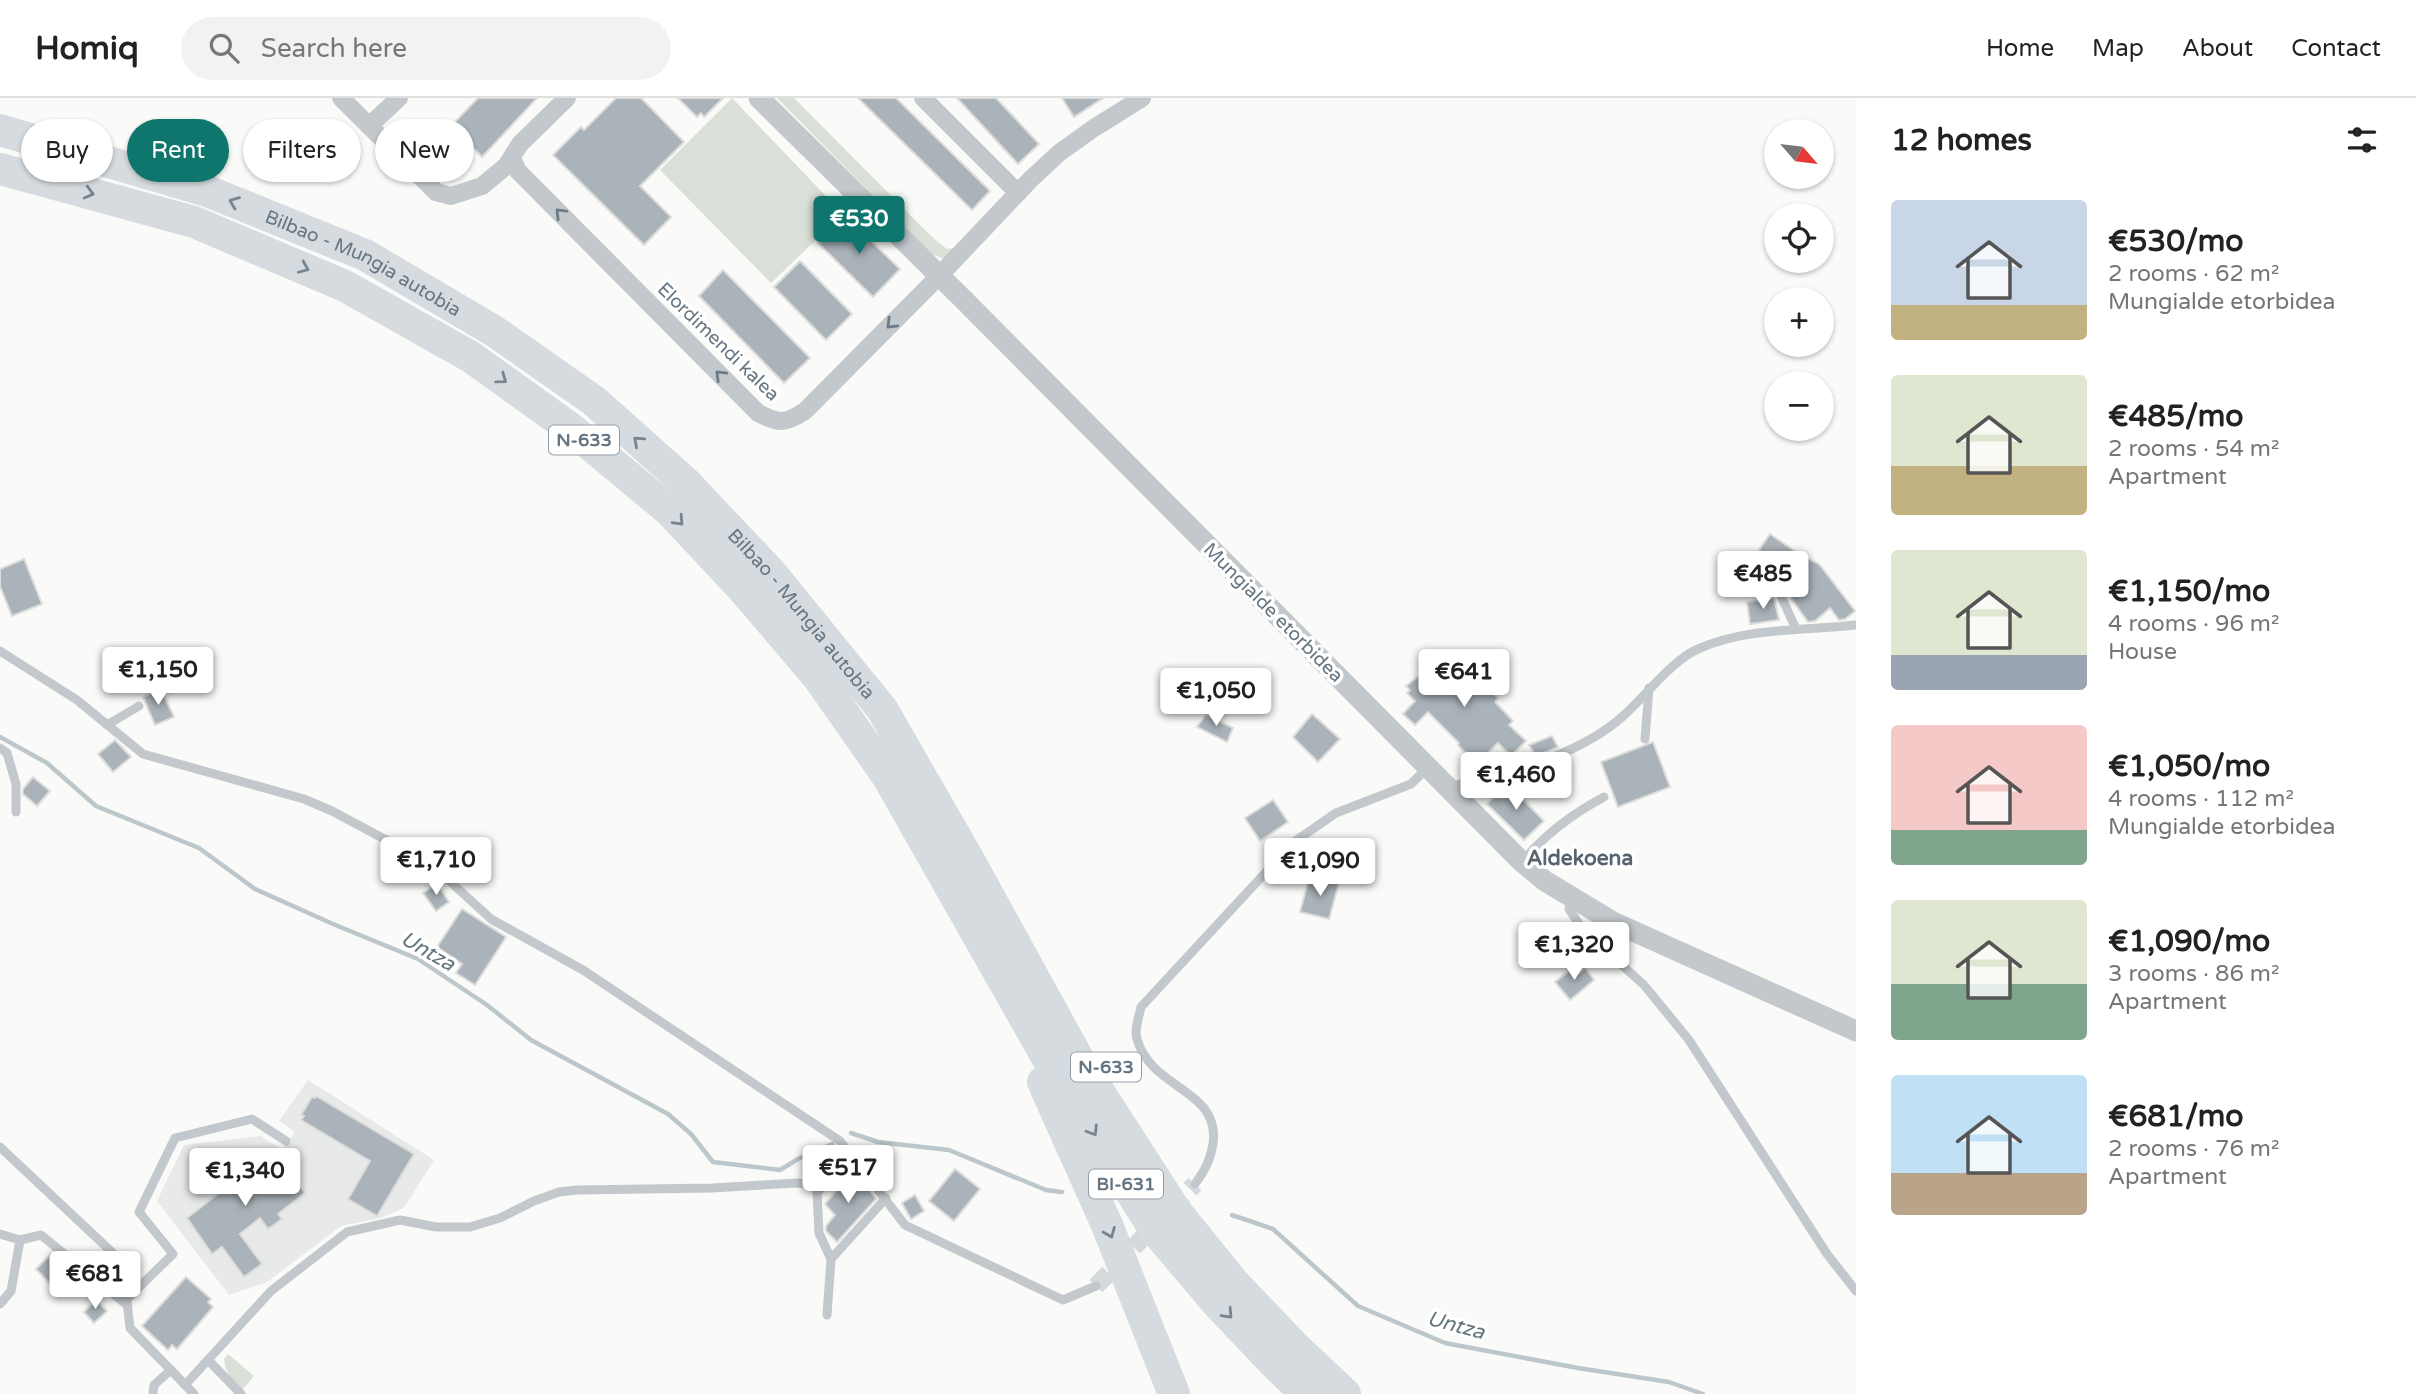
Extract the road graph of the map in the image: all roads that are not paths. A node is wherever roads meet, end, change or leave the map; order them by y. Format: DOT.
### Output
graph roads {
  1 [pos="341,98"];
  2 [pos="399,98"];
  3 [pos="567,98"];
  4 [pos="759,98"];
  5 [pos="923,98"];
  6 [pos="1142,98"];
  7 [pos="369,126"];
  8 [pos="0,130"];
  9 [pos="512,159"];
  10 [pos="0,169"];
  11 [pos="1018,193"];
  12 [pos="939,276"];
  13 [pos="1778,569"];
  14 [pos="1856,625"];
  15 [pos="1796,629"];
  16 [pos="0,651"];
  17 [pos="1649,688"];
  18 [pos="139,706"];
  19 [pos="881,709"];
  20 [pos="107,724"];
  21 [pos="1644,739"];
  22 [pos="0,748"];
  23 [pos="1428,766"];
  24 [pos="1448,787"];
  25 [pos="1604,797"];
  26 [pos="16,811"];
  27 [pos="1522,862"];
  28 [pos="1573,899"];
  29 [pos="983,946"];
  30 [pos="1856,1031"];
  31 [pos="286,1140"];
  32 [pos="0,1147"];
  33 [pos="855,1160"];
  34 [pos="1195,1184"];
  35 [pos="824,1186"];
  36 [pos="886,1198"];
  37 [pos="0,1234"];
  38 [pos="20,1240"];
  39 [pos="831,1259"];
  40 [pos="1096,1286"];
  41 [pos="1856,1291"];
  42 [pos="127,1302"];
  43 [pos="0,1304"];
  44 [pos="827,1315"];
  45 [pos="208,1360"];
  46 [pos="171,1370"];
  47 [pos="185,1385"];
  48 [pos="153,1394"];
  49 [pos="194,1394"];
  50 [pos="241,1394"];
  51 [pos="1174,1394"];
  52 [pos="1306,1394"];
  53 [pos="1345,1394"];
  54 [pos="1371,1394"];
  1 -- 7 [label="street"];
  2 -- 7 [label="street"];
  3 -- 9 [label="street"];
  4 -- 12 [label="street, Mungialde etorbidea"];
  5 -- 11 [label="street"];
  6 -- 11 [label="street, Elordimendi kalea"];
  7 -- 9 [label="street"];
  19 -- 8 [label="highway, Bilbao - Mungia autobia / N-633, one-way"];
  12 -- 9 [label="street, Elordimendi kalea, one-way"];
  10 -- 29 [label="highway, Bilbao - Mungia autobia / N-633, one-way"];
  11 -- 12 [label="street, Elordimendi kalea"];
  12 -- 23 [label="street, Mungialde etorbidea"];
  13 -- 15 [label="lane"];
  14 -- 15 [label="lane"];
  15 -- 17 [label="lane"];
  16 -- 20 [label="lane"];
  17 -- 21 [label="lane"];
  17 -- 24 [label="lane"];
  18 -- 20 [label="lane"];
  19 -- 53 [label="highway, Bilbao - Mungia autobia / BI-631"];
  19 -- 54 [label="highway, N-633"];
  20 -- 33 [label="lane"];
  22 -- 26 [label="lane"];
  23 -- 24 [label="street, Mungialde etorbidea"];
  23 -- 34 [label="lane"];
  24 -- 27 [label="street, Mungialde etorbidea"];
  25 -- 27 [label="lane"];
  27 -- 28 [label="street, Mungialde etorbidea"];
  28 -- 30 [label="street, Mungialde etorbidea"];
  28 -- 41 [label="lane"];
  29 -- 51 [label="highway, one-way"];
  29 -- 52 [label="highway, Bilbao - Mungia autobia / BI-631, one-way"];
  31 -- 42 [label="lane"];
  32 -- 42 [label="lane"];
  33 -- 35 [label="lane"];
  33 -- 36 [label="lane"];
  35 -- 39 [label="lane"];
  35 -- 45 [label="lane"];
  36 -- 39 [label="lane"];
  36 -- 40 [label="lane"];
  37 -- 38 [label="lane"];
  38 -- 42 [label="lane"];
  38 -- 43 [label="lane"];
  39 -- 44 [label="lane"];
  42 -- 46 [label="lane"];
  45 -- 47 [label="lane"];
  45 -- 50 [label="lane"];
  46 -- 47 [label="lane"];
  46 -- 48 [label="lane"];
  47 -- 49 [label="lane"];
}
